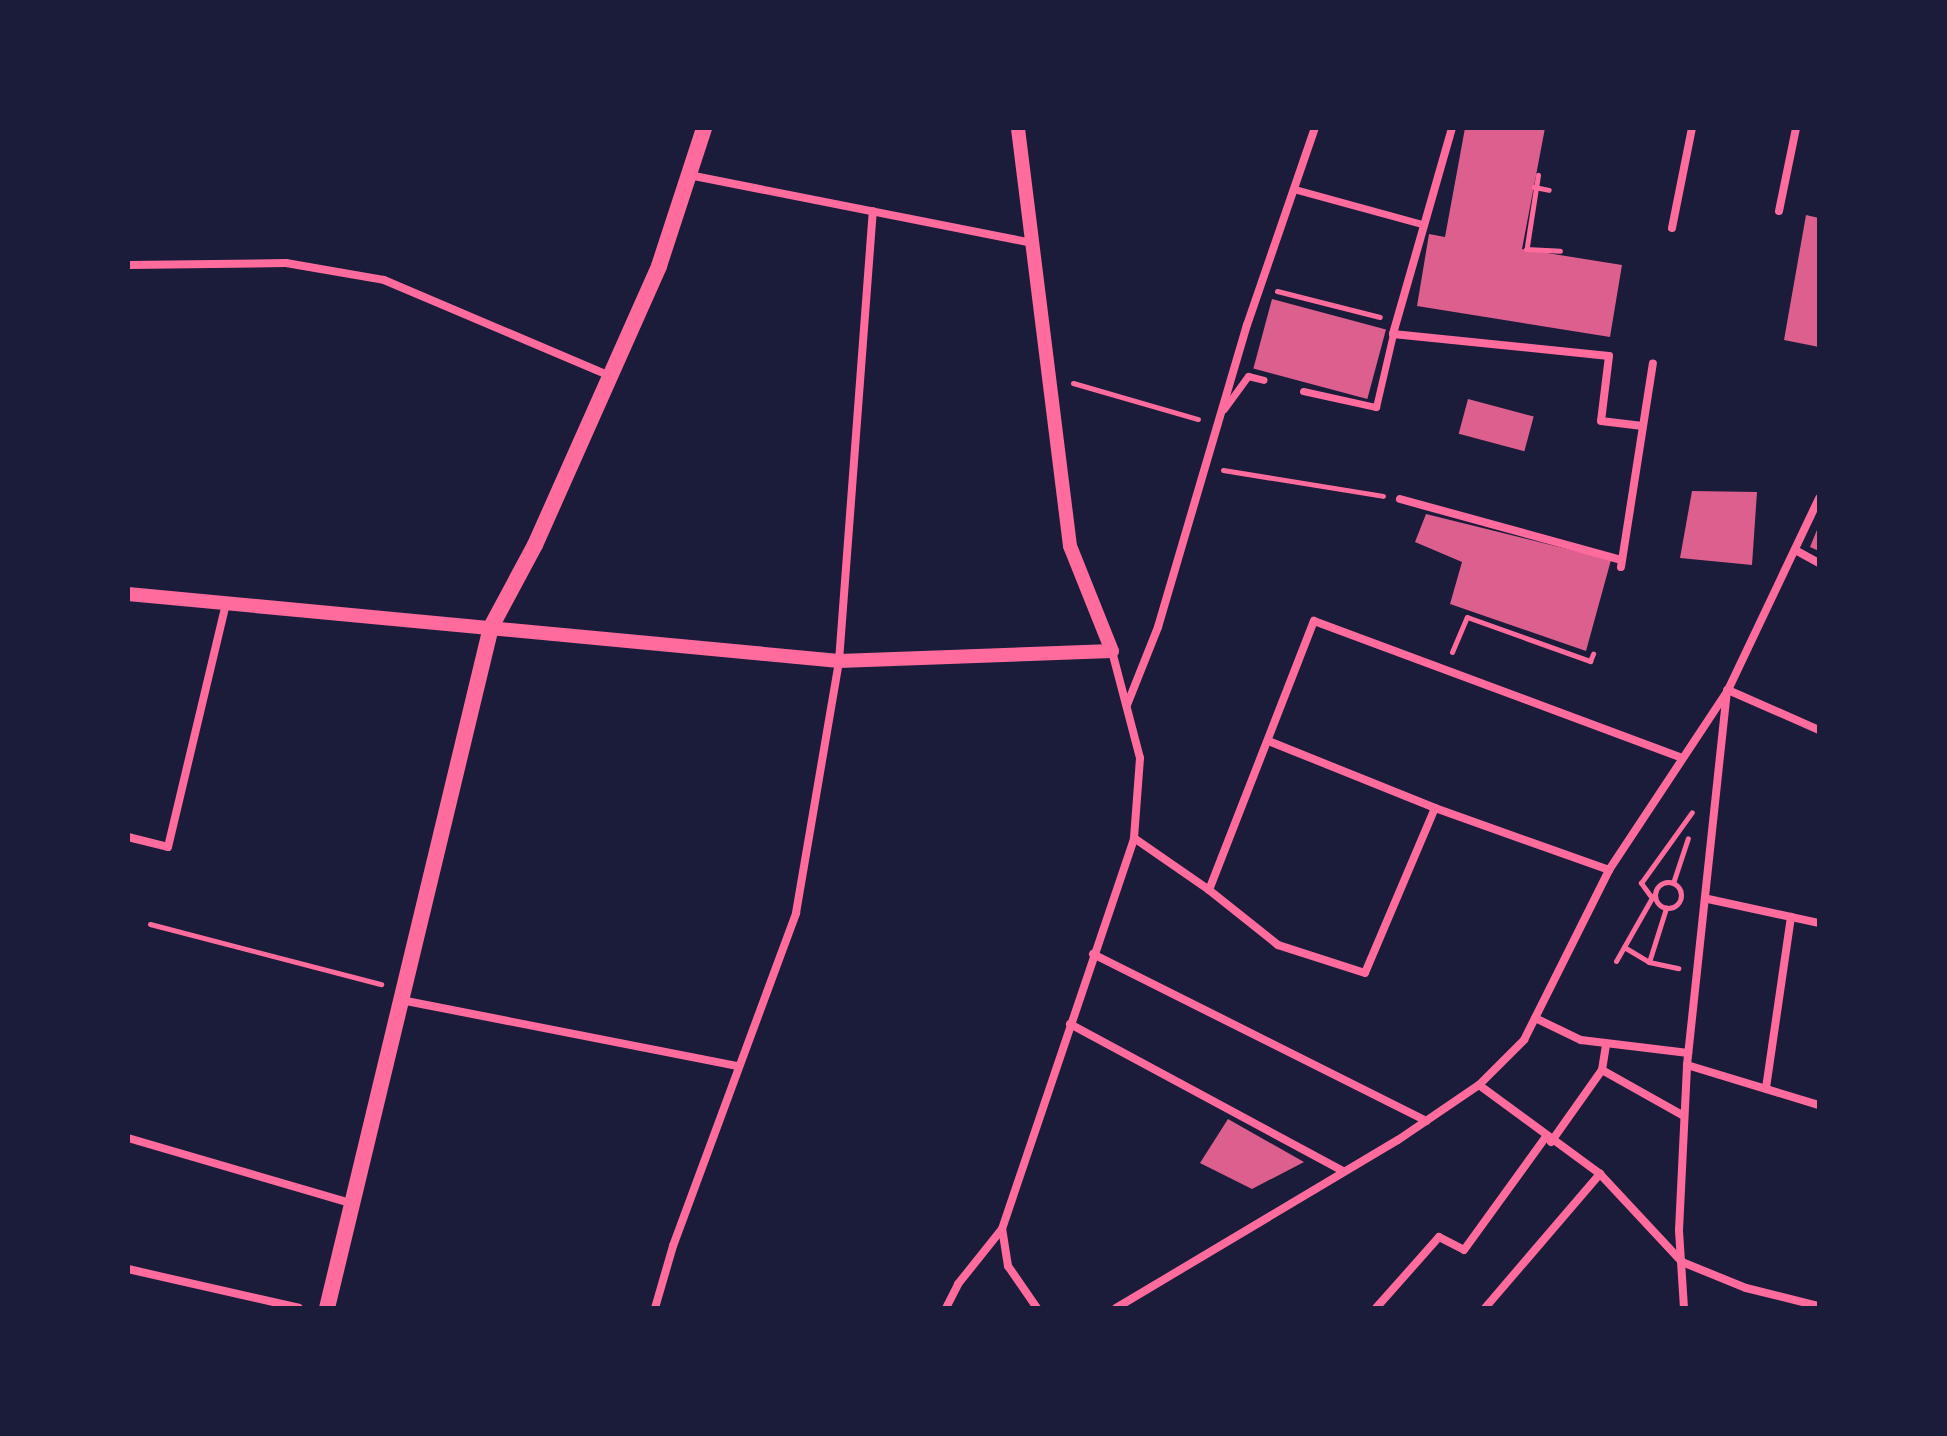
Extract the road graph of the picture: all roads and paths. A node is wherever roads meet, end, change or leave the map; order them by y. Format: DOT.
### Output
graph roads {
  1 [pos="704,128"];
  2 [pos="1018,128"];
  3 [pos="1315,128"];
  4 [pos="1452,128"];
  5 [pos="1692,128"];
  6 [pos="1796,128"];
  7 [pos="688,175"];
  8 [pos="1538,175"];
  9 [pos="1535,187"];
  10 [pos="1294,189"];
  11 [pos="1549,190"];
  12 [pos="873,211"];
  13 [pos="1779,211"];
  14 [pos="1422,224"];
  15 [pos="1672,228"];
  16 [pos="1031,243"];
  17 [pos="1560,251"];
  18 [pos="128,265"];
  19 [pos="1261,287"];
  20 [pos="1397,321"];
  21 [pos="1393,334"];
  22 [pos="1653,363"];
  23 [pos="610,376"];
  24 [pos="1048,377"];
  25 [pos="1264,380"];
  26 [pos="1303,391"];
  27 [pos="1222,411"];
  28 [pos="1218,425"];
  29 [pos="1643,426"];
  30 [pos="1205,467"];
  31 [pos="1819,498"];
  32 [pos="1400,499"];
  33 [pos="1797,551"];
  34 [pos="1819,563"];
  35 [pos="128,594"];
  36 [pos="226,603"];
  37 [pos="491,627"];
  38 [pos="1112,651"];
  39 [pos="1593,654"];
  40 [pos="839,661"];
  41 [pos="1444,671"];
  42 [pos="1728,690"];
  43 [pos="1126,706"];
  44 [pos="1819,730"];
  45 [pos="1271,742"];
  46 [pos="1682,758"];
  47 [pos="1435,808"];
  48 [pos="128,837"];
  49 [pos="1134,838"];
  50 [pos="1609,870"];
  51 [pos="1673,883"];
  52 [pos="1209,890"];
  53 [pos="1656,890"];
  54 [pos="1652,898"];
  55 [pos="1708,899"];
  56 [pos="1666,908"];
  57 [pos="1791,917"];
  58 [pos="1819,923"];
  59 [pos="150,924"];
  60 [pos="1624,947"];
  61 [pos="1093,954"];
  62 [pos="1616,961"];
  63 [pos="399,994"];
  64 [pos="1535,1018"];
  65 [pos="1070,1024"];
  66 [pos="1606,1044"];
  67 [pos="1688,1053"];
  68 [pos="1687,1065"];
  69 [pos="737,1066"];
  70 [pos="1602,1070"];
  71 [pos="1479,1085"];
  72 [pos="1766,1088"];
  73 [pos="1819,1105"];
  74 [pos="1684,1116"];
  75 [pos="1426,1121"];
  76 [pos="128,1138"];
  77 [pos="1548,1140"];
  78 [pos="1343,1171"];
  79 [pos="1600,1174"];
  80 [pos="351,1203"];
  81 [pos="1002,1229"];
  82 [pos="1682,1262"];
  83 [pos="128,1269"];
  84 [pos="1819,1306"];
  85 [pos="299,1308"];
  86 [pos="327,1308"];
  87 [pos="655,1308"];
  88 [pos="946,1308"];
  89 [pos="1037,1308"];
  90 [pos="1116,1308"];
  91 [pos="1376,1308"];
  92 [pos="1485,1308"];
  93 [pos="1684,1308"];
  1 -- 7 [label="main road"];
  2 -- 16 [label="street"];
  3 -- 10 [label="street"];
  4 -- 14 [label="street"];
  5 -- 15 [label="street"];
  6 -- 13 [label="street"];
  7 -- 12 [label="street"];
  7 -- 23 [label="main road"];
  8 -- 9 [label="path"];
  9 -- 11 [label="path"];
  9 -- 17 [label="path"];
  10 -- 14 [label="street"];
  10 -- 19 [label="street"];
  12 -- 16 [label="street"];
  12 -- 40 [label="street"];
  14 -- 20 [label="street"];
  16 -- 24 [label="street"];
  18 -- 23 [label="street"];
  19 -- 20 [label="path"];
  19 -- 27 [label="street"];
  20 -- 21 [label="street"];
  21 -- 26 [label="street"];
  21 -- 29 [label="street"];
  22 -- 29 [label="street"];
  23 -- 37 [label="main road"];
  24 -- 28 [label="path"];
  24 -- 38 [label="street"];
  25 -- 27 [label="street"];
  27 -- 28 [label="street"];
  28 -- 30 [label="street"];
  29 -- 32 [label="street"];
  30 -- 32 [label="path"];
  30 -- 43 [label="street"];
  31 -- 33 [label="street"];
  33 -- 34 [label="street"];
  33 -- 42 [label="street"];
  35 -- 36 [label="street"];
  36 -- 37 [label="street"];
  36 -- 48 [label="street"];
  37 -- 40 [label="street"];
  37 -- 63 [label="main road"];
  38 -- 40 [label="street"];
  38 -- 43 [label="street"];
  39 -- 41 [label="path"];
  40 -- 69 [label="street"];
  41 -- 45 [label="street"];
  41 -- 46 [label="street"];
  42 -- 44 [label="street"];
  42 -- 46 [label="street"];
  42 -- 55 [label="street"];
  43 -- 49 [label="street"];
  45 -- 47 [label="street"];
  45 -- 52 [label="street"];
  46 -- 50 [label="street"];
  47 -- 50 [label="street"];
  47 -- 52 [label="street"];
  49 -- 52 [label="street"];
  49 -- 61 [label="street"];
  50 -- 64 [label="street"];
  51 -- 53 [label="path"];
  51 -- 54 [label="path"];
  51 -- 56 [label="path"];
  53 -- 54 [label="path"];
  53 -- 56 [label="path"];
  54 -- 60 [label="path"];
  55 -- 57 [label="street"];
  55 -- 67 [label="street"];
  56 -- 60 [label="path"];
  57 -- 58 [label="street"];
  57 -- 72 [label="street"];
  59 -- 63 [label="path"];
  60 -- 62 [label="path"];
  61 -- 65 [label="street"];
  61 -- 75 [label="street"];
  63 -- 69 [label="street"];
  63 -- 80 [label="main road"];
  64 -- 66 [label="street"];
  64 -- 71 [label="street"];
  65 -- 78 [label="street"];
  65 -- 81 [label="street"];
  66 -- 67 [label="street"];
  66 -- 70 [label="street"];
  67 -- 68 [label="street"];
  68 -- 72 [label="street"];
  68 -- 74 [label="street"];
  69 -- 87 [label="street"];
  70 -- 74 [label="street"];
  70 -- 77 [label="street"];
  71 -- 75 [label="street"];
  71 -- 77 [label="street"];
  72 -- 73 [label="street"];
  74 -- 82 [label="street"];
  75 -- 78 [label="street"];
  76 -- 80 [label="street"];
  77 -- 79 [label="street"];
  77 -- 91 [label="street"];
  78 -- 90 [label="street"];
  79 -- 82 [label="street"];
  79 -- 92 [label="street"];
  80 -- 86 [label="main road"];
  81 -- 88 [label="street"];
  81 -- 89 [label="street"];
  82 -- 84 [label="street"];
  82 -- 93 [label="street"];
  83 -- 85 [label="street"];
}
